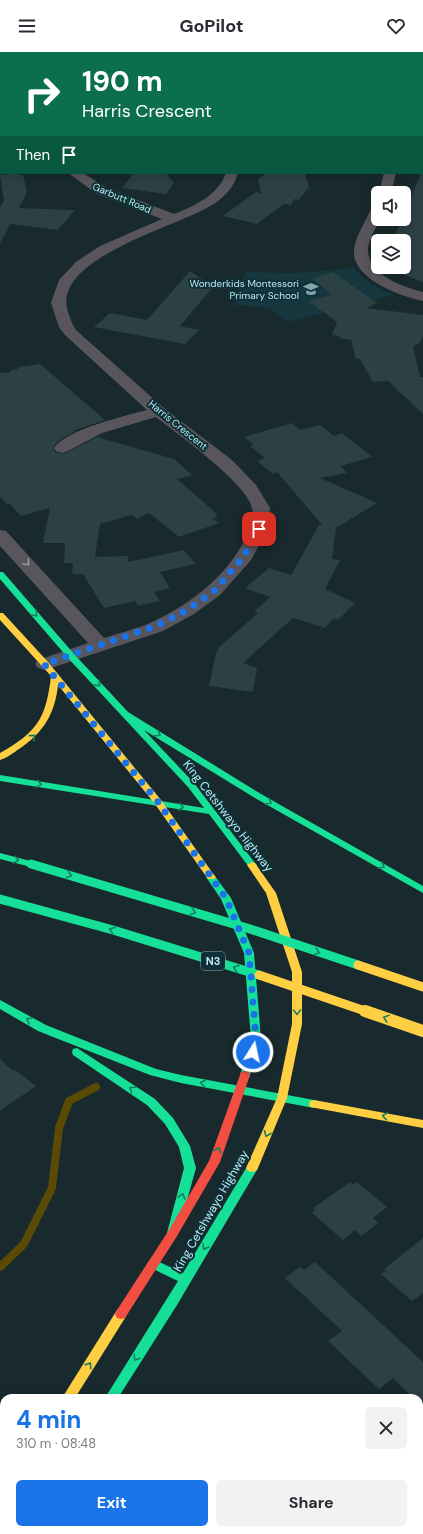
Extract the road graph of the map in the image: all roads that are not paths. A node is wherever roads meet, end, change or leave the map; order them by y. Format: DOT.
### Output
graph roads {
  1 [pos="76,174"];
  2 [pos="232,174"];
  3 [pos="390,174"];
  4 [pos="387,186"];
  5 [pos="173,218"];
  6 [pos="371,224"];
  7 [pos="423,297"];
  8 [pos="160,412"];
  9 [pos="62,448"];
  10 [pos="0,535"];
  11 [pos="0,574"];
  12 [pos="0,615"];
  13 [pos="100,645"];
  14 [pos="71,656"];
  15 [pos="44,664"];
  16 [pos="55,676"];
  17 [pos="125,714"];
  18 [pos="0,758"];
  19 [pos="0,778"];
  20 [pos="158,802"];
  21 [pos="212,812"];
  22 [pos="0,856"];
  23 [pos="423,890"];
  24 [pos="0,899"];
  25 [pos="423,987"];
  26 [pos="0,1004"];
  27 [pos="42,1028"];
  28 [pos="423,1031"];
  29 [pos="241,1090"];
  30 [pos="282,1098"];
  31 [pos="423,1124"];
  32 [pos="173,1234"];
  33 [pos="153,1264"];
  34 [pos="186,1280"];
  35 [pos="71,1394"];
  36 [pos="114,1394"];
  1 -- 5 [label="street, Garbutt Road"];
  2 -- 5 [label="street, Harris Crescent"];
  3 -- 4 [label="street"];
  5 -- 8 [label="street, Harris Crescent"];
  6 -- 7 [label="street"];
  8 -- 9 [label="street"];
  8 -- 13 [label="street, Harris Crescent"];
  10 -- 13 [label="street, one-way"];
  11 -- 14 [label="main road, King Cetshwayo Highway, one-way"];
  12 -- 15 [label="main road, King Cetshwayo Highway"];
  13 -- 14 [label="street, Harris Crescent"];
  14 -- 15 [label="street, Harris Crescent"];
  14 -- 17 [label="main road, King Cetshwayo Highway, one-way"];
  15 -- 16 [label="main road, King Cetshwayo Highway"];
  18 -- 16 [label="main road, one-way"];
  16 -- 20 [label="main road, King Cetshwayo Highway"];
  17 -- 21 [label="main road, King Cetshwayo Highway"];
  17 -- 23 [label="main road, one-way"];
  19 -- 20 [label="main road, one-way"];
  20 -- 21 [label="main road, one-way"];
  20 -- 29 [label="main road, King Cetshwayo Highway"];
  21 -- 30 [label="main road, King Cetshwayo Highway, one-way"];
  22 -- 25 [label="main road, one-way, bridge"];
  28 -- 24 [label="main road, N3, one-way, bridge"];
  27 -- 26 [label="main road, one-way"];
  29 -- 27 [label="main road, one-way"];
  32 -- 27 [label="main road, one-way"];
  29 -- 30 [label="main road"];
  32 -- 29 [label="main road, King Cetshwayo Highway, one-way"];
  31 -- 30 [label="main road, one-way"];
  30 -- 34 [label="main road, King Cetshwayo Highway, one-way"];
  32 -- 33 [label="main road, King Cetshwayo Highway"];
  33 -- 34 [label="main road"];
  35 -- 33 [label="main road, King Cetshwayo Highway, one-way"];
  34 -- 36 [label="main road, King Cetshwayo Highway, one-way"];
}
